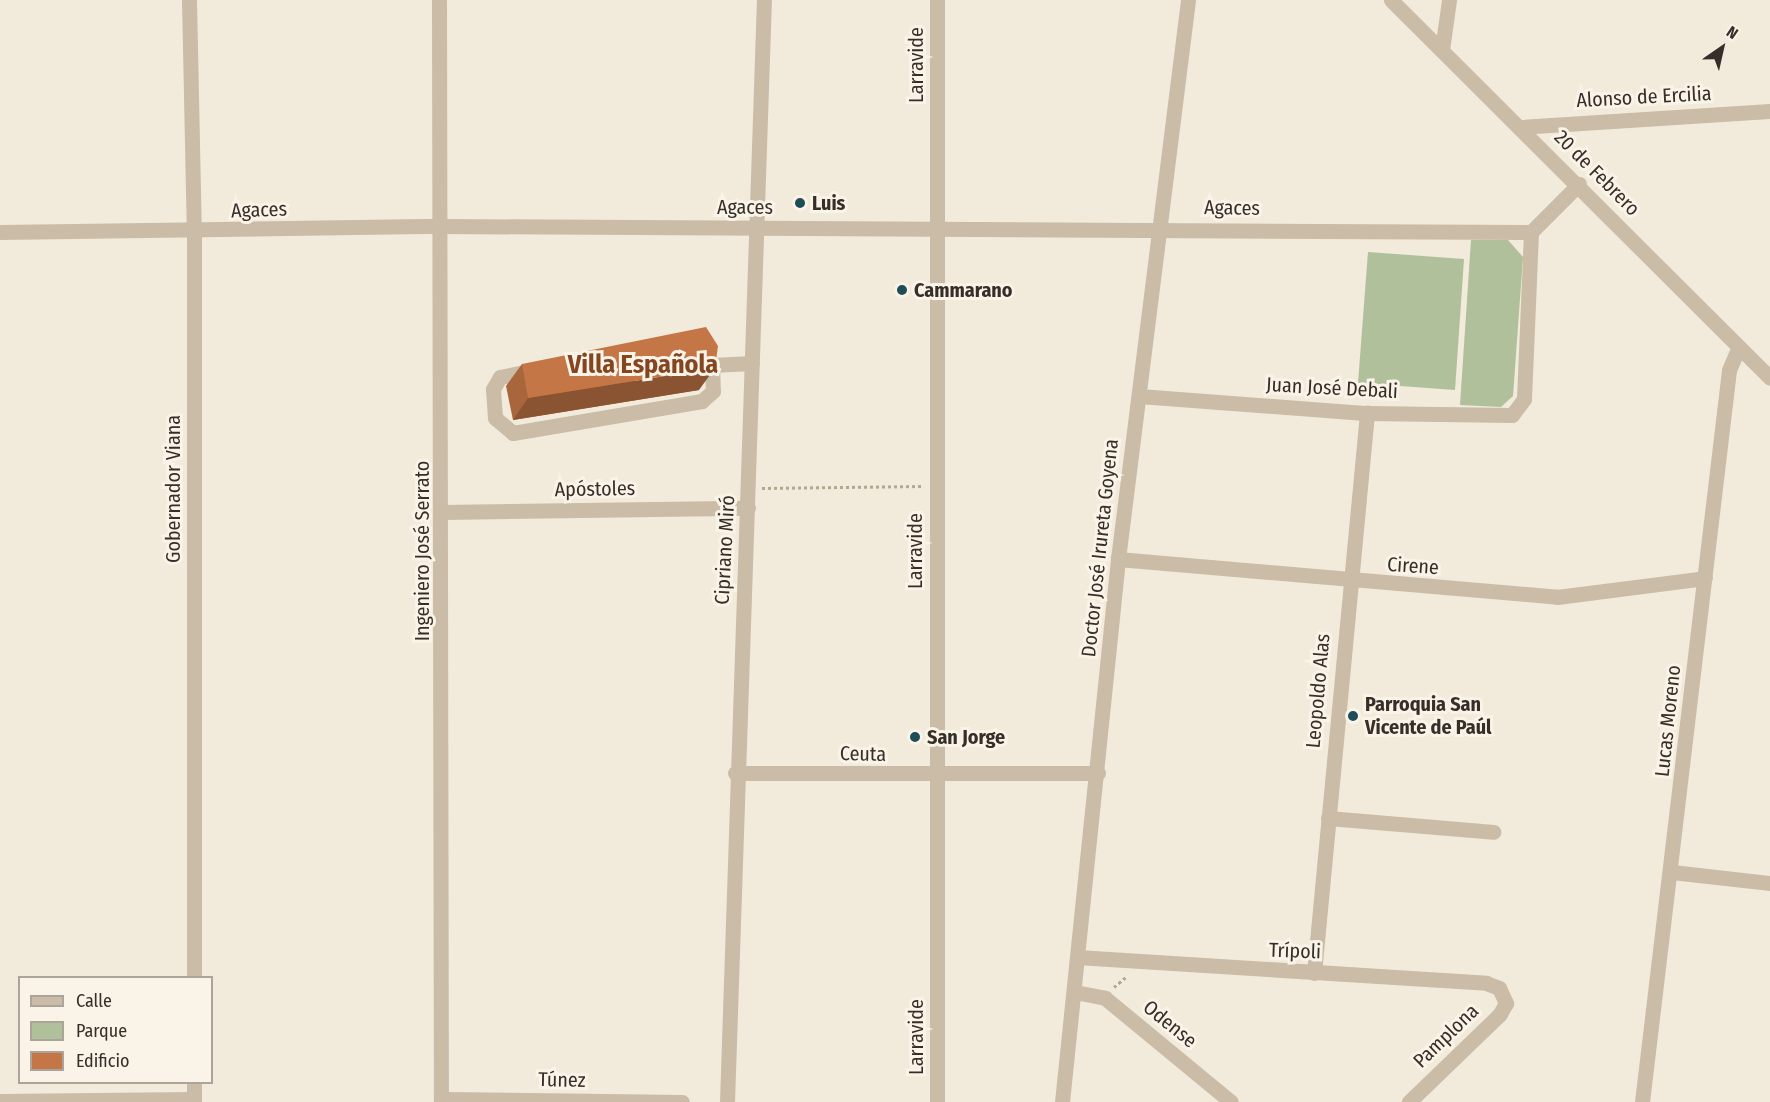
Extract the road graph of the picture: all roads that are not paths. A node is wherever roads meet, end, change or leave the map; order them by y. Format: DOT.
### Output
graph roads {
  1 [pos="189,0"];
  2 [pos="439,0"];
  3 [pos="764,0"];
  4 [pos="937,0"];
  5 [pos="1188,0"];
  6 [pos="1391,0"];
  7 [pos="1449,0"];
  8 [pos="1442,50"];
  9 [pos="1770,111"];
  10 [pos="1521,127"];
  11 [pos="1579,184"];
  12 [pos="441,226"];
  13 [pos="758,228"];
  14 [pos="936,228"];
  15 [pos="1158,228"];
  16 [pos="0,232"];
  17 [pos="194,232"];
  18 [pos="1532,232"];
  19 [pos="1739,347"];
  20 [pos="753,363"];
  21 [pos="712,365"];
  22 [pos="1770,378"];
  23 [pos="1139,396"];
  24 [pos="1367,412"];
  25 [pos="748,508"];
  26 [pos="443,512"];
  27 [pos="1118,559"];
  28 [pos="1705,578"];
  29 [pos="1348,583"];
  30 [pos="735,772"];
  31 [pos="1098,773"];
  32 [pos="937,776"];
  33 [pos="1328,818"];
  34 [pos="1493,832"];
  35 [pos="1672,872"];
  36 [pos="1770,883"];
  37 [pos="1077,957"];
  38 [pos="1314,973"];
  39 [pos="194,976"];
  40 [pos="1075,992"];
  41 [pos="1506,996"];
  42 [pos="194,1084"];
  43 [pos="0,1101"];
  44 [pos="194,1101"];
  45 [pos="441,1101"];
  46 [pos="682,1102"];
  47 [pos="728,1102"];
  48 [pos="938,1102"];
  49 [pos="1062,1102"];
  50 [pos="1232,1102"];
  51 [pos="1409,1102"];
  52 [pos="1642,1102"];
  1 -- 17 [label="street, Gobernador Viana"];
  2 -- 12 [label="street, Ingeniero José Serrato"];
  3 -- 13 [label="street, Cipriano Miró"];
  4 -- 14 [label="street, Larravide"];
  5 -- 15 [label="street, Doctor José Irureta Goyena"];
  6 -- 8 [label="street, 20 de Febrero"];
  7 -- 8 [label="street"];
  8 -- 10 [label="street, 20 de Febrero"];
  9 -- 10 [label="street, Alonso de Ercilia"];
  10 -- 11 [label="street, 20 de Febrero"];
  11 -- 18 [label="street"];
  11 -- 19 [label="street, 20 de Febrero"];
  12 -- 13 [label="street, Agaces"];
  12 -- 17 [label="street, Agaces"];
  12 -- 26 [label="street, Ingeniero José Serrato"];
  13 -- 14 [label="street, Agaces"];
  13 -- 20 [label="street, Cipriano Miró"];
  14 -- 15 [label="street, Agaces"];
  14 -- 32 [label="street, Larravide"];
  15 -- 18 [label="street, Agaces"];
  15 -- 23 [label="street, Doctor José Irureta Goyena"];
  16 -- 17 [label="street, Agaces"];
  17 -- 39 [label="street, Gobernador Viana"];
  18 -- 24 [label="street, Juan José Debali"];
  19 -- 22 [label="street, 20 de Febrero"];
  19 -- 28 [label="street, Lucas Moreno"];
  20 -- 21 [label="street"];
  20 -- 25 [label="street, Cipriano Miró"];
  21 -- 21 [label="street"];
  23 -- 24 [label="street, Juan José Debali"];
  23 -- 27 [label="street, Doctor José Irureta Goyena"];
  24 -- 29 [label="street, Leopoldo Alas"];
  25 -- 26 [label="street, Apóstoles"];
  25 -- 30 [label="street, Cipriano Miró"];
  26 -- 45 [label="street, Ingeniero José Serrato"];
  27 -- 29 [label="street, Cirene"];
  27 -- 31 [label="street, Doctor José Irureta Goyena"];
  28 -- 29 [label="street, Cirene"];
  28 -- 35 [label="street, Lucas Moreno"];
  29 -- 33 [label="street, Leopoldo Alas"];
  30 -- 32 [label="street, Ceuta"];
  30 -- 47 [label="street, Cipriano Miró"];
  31 -- 32 [label="street, Ceuta"];
  31 -- 37 [label="street, Doctor José Irureta Goyena"];
  32 -- 48 [label="street, Larravide"];
  33 -- 34 [label="street"];
  33 -- 38 [label="street, Leopoldo Alas"];
  35 -- 36 [label="street"];
  35 -- 52 [label="street, Lucas Moreno"];
  37 -- 38 [label="street, Trípoli"];
  37 -- 40 [label="street, Doctor José Irureta Goyena"];
  38 -- 41 [label="street, Trípoli"];
  40 -- 49 [label="street, Doctor José Irureta Goyena"];
  40 -- 50 [label="street, Odense"];
  41 -- 51 [label="street, Pamplona"];
  42 -- 44 [label="street"];
  43 -- 44 [label="street"];
  45 -- 46 [label="street, Túnez"];
}
